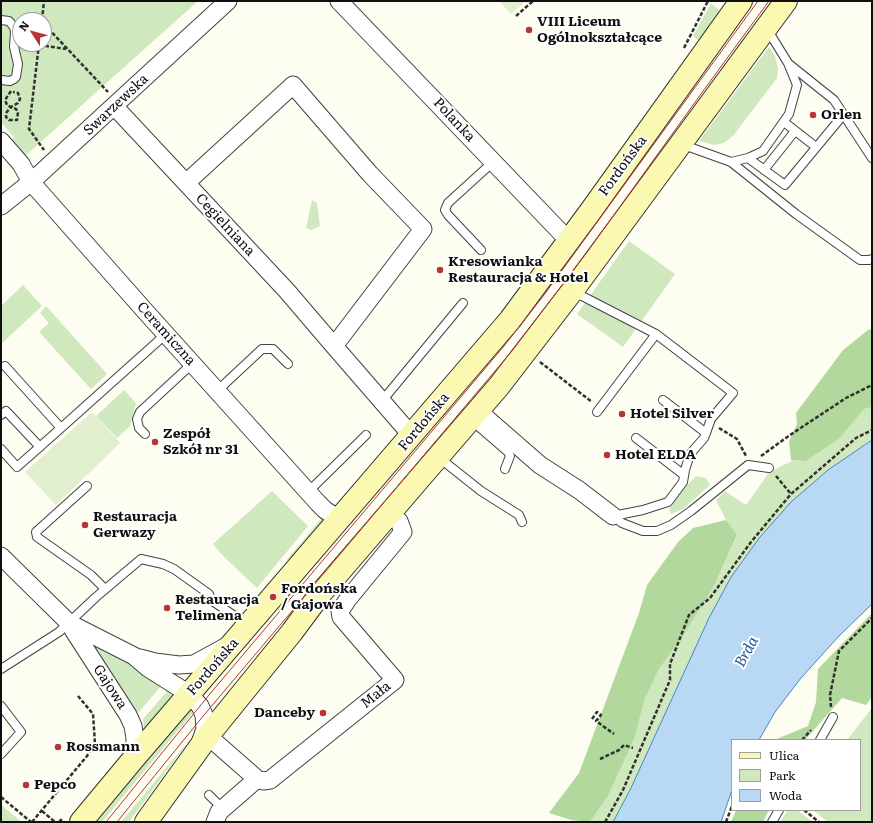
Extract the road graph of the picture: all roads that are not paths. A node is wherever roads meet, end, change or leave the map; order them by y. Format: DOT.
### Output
graph roads {
  1 [pos="228,1"];
  2 [pos="339,1"];
  3 [pos="741,1"];
  4 [pos="786,1"];
  5 [pos="1,20"];
  6 [pos="766,28"];
  7 [pos="788,63"];
  8 [pos="1,80"];
  9 [pos="114,106"];
  10 [pos="844,114"];
  11 [pos="784,122"];
  12 [pos="795,131"];
  13 [pos="1,141"];
  14 [pos="681,144"];
  15 [pos="816,147"];
  16 [pos="748,158"];
  17 [pos="872,158"];
  18 [pos="493,162"];
  19 [pos="730,162"];
  20 [pos="764,170"];
  21 [pos="31,182"];
  22 [pos="186,183"];
  23 [pos="1,206"];
  24 [pos="569,241"];
  25 [pos="481,250"];
  26 [pos="872,259"];
  27 [pos="570,295"];
  28 [pos="463,303"];
  29 [pos="166,334"];
  30 [pos="656,334"];
  31 [pos="334,346"];
  32 [pos="193,364"];
  33 [pos="288,364"];
  34 [pos="5,366"];
  35 [pos="217,391"];
  36 [pos="663,400"];
  37 [pos="382,401"];
  38 [pos="599,410"];
  39 [pos="1,415"];
  40 [pos="475,415"];
  41 [pos="62,428"];
  42 [pos="706,432"];
  43 [pos="145,434"];
  44 [pos="366,435"];
  45 [pos="412,436"];
  46 [pos="636,438"];
  47 [pos="40,447"];
  48 [pos="1,449"];
  49 [pos="437,459"];
  50 [pos="769,468"];
  51 [pos="505,469"];
  52 [pos="684,475"];
  53 [pos="87,486"];
  54 [pos="308,492"];
  55 [pos="390,513"];
  56 [pos="613,516"];
  57 [pos="340,520"];
  58 [pos="522,522"];
  59 [pos="1,556"];
  60 [pos="105,589"];
  61 [pos="68,622"];
  62 [pos="245,630"];
  63 [pos="134,656"];
  64 [pos="1,669"];
  65 [pos="189,694"];
  66 [pos="1,706"];
  67 [pos="833,717"];
  68 [pos="821,739"];
  69 [pos="203,743"];
  70 [pos="1,754"];
  71 [pos="135,757"];
  72 [pos="257,779"];
  73 [pos="209,795"];
  74 [pos="778,811"];
  75 [pos="219,815"];
  76 [pos="81,822"];
  77 [pos="146,822"];
  78 [pos="772,822"];
  1 -- 9 [label="street, Swarzewska"];
  2 -- 18 [label="street, Polanka"];
  3 -- 24 [label="main road, Fordońska"];
  4 -- 6 [label="main road"];
  5 -- 8 [label="lane"];
  6 -- 7 [label="lane"];
  6 -- 14 [label="main road"];
  7 -- 10 [label="lane"];
  7 -- 11 [label="lane"];
  9 -- 21 [label="street, Swarzewska"];
  9 -- 22 [label="street, Cegielniana"];
  10 -- 15 [label="lane"];
  10 -- 17 [label="lane"];
  11 -- 12 [label="lane"];
  11 -- 16 [label="lane"];
  12 -- 15 [label="lane"];
  12 -- 20 [label="lane"];
  13 -- 21 [label="street, Ceramiczna"];
  14 -- 19 [label="lane"];
  14 -- 27 [label="main road"];
  15 -- 20 [label="lane"];
  16 -- 19 [label="lane"];
  16 -- 20 [label="lane"];
  18 -- 24 [label="street, Polanka"];
  18 -- 25 [label="lane"];
  19 -- 26 [label="lane"];
  21 -- 23 [label="street, Swarzewska"];
  21 -- 29 [label="street, Ceramiczna"];
  22 -- 31 [label="street, Cegielniana"];
  22 -- 31 [label="street"];
  24 -- 45 [label="main road, Fordońska"];
  27 -- 30 [label="lane"];
  27 -- 40 [label="main road"];
  28 -- 37 [label="lane"];
  29 -- 32 [label="street, Ceramiczna"];
  29 -- 41 [label="lane"];
  30 -- 38 [label="lane"];
  30 -- 42 [label="lane"];
  31 -- 37 [label="street, Cegielniana"];
  32 -- 35 [label="street, Ceramiczna"];
  32 -- 43 [label="lane"];
  33 -- 35 [label="lane"];
  34 -- 41 [label="lane"];
  35 -- 54 [label="street, Ceramiczna"];
  36 -- 42 [label="lane"];
  37 -- 45 [label="street, Cegielniana"];
  39 -- 47 [label="lane"];
  40 -- 49 [label="main road"];
  40 -- 51 [label="lane"];
  40 -- 56 [label="street"];
  41 -- 47 [label="lane"];
  42 -- 52 [label="lane"];
  44 -- 54 [label="lane"];
  45 -- 57 [label="main road, Fordońska"];
  46 -- 52 [label="lane"];
  47 -- 48 [label="lane"];
  49 -- 55 [label="main road"];
  49 -- 58 [label="lane"];
  50 -- 56 [label="lane"];
  52 -- 56 [label="lane"];
  53 -- 60 [label="lane"];
  54 -- 57 [label="street, Ceramiczna"];
  55 -- 69 [label="main road"];
  55 -- 72 [label="street, Mała"];
  57 -- 62 [label="main road, Fordońska"];
  59 -- 61 [label="street, Gajowa"];
  60 -- 61 [label="lane"];
  60 -- 62 [label="lane"];
  61 -- 63 [label="street, Gajowa"];
  61 -- 64 [label="lane"];
  61 -- 71 [label="street, Gajowa"];
  62 -- 63 [label="street, Gajowa"];
  62 -- 65 [label="main road, Fordońska"];
  63 -- 65 [label="street, Gajowa"];
  65 -- 69 [label="street, Gajowa"];
  65 -- 71 [label="main road, Fordońska"];
  66 -- 70 [label="lane"];
  67 -- 68 [label="lane"];
  69 -- 72 [label="street"];
  69 -- 77 [label="main road"];
  71 -- 76 [label="main road, Fordońska"];
  72 -- 75 [label="street"];
  73 -- 75 [label="lane"];
  74 -- 78 [label="lane"];
}
